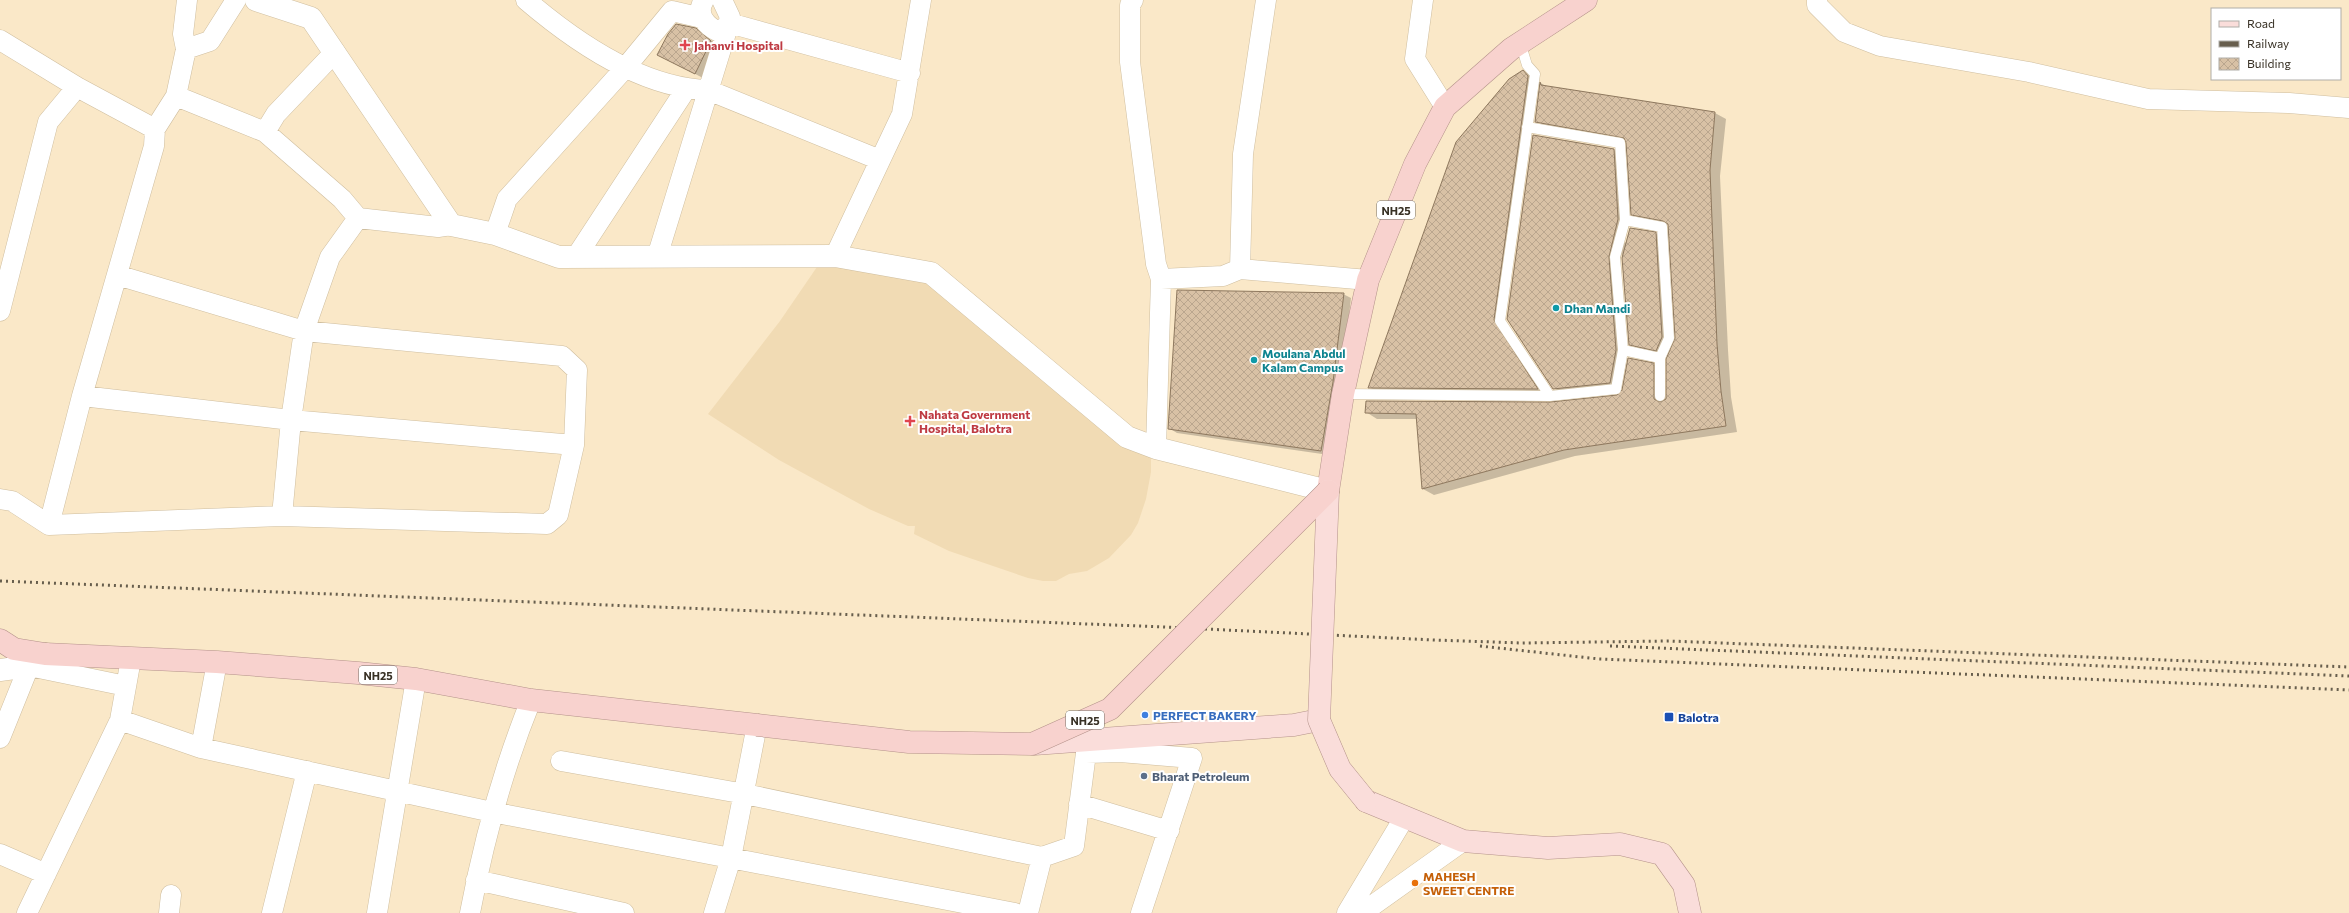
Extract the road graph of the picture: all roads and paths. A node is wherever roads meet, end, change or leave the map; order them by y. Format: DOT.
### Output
graph roads {
  1 [pos="187,0"];
  2 [pos="236,0"];
  3 [pos="256,0"];
  4 [pos="526,0"];
  5 [pos="722,0"];
  6 [pos="921,0"];
  7 [pos="1266,0"];
  8 [pos="1423,0"];
  9 [pos="1586,0"];
  10 [pos="1817,0"];
  11 [pos="1129,2"];
  12 [pos="703,9"];
  13 [pos="729,23"];
  14 [pos="0,40"];
  15 [pos="1520,42"];
  16 [pos="186,49"];
  17 [pos="335,52"];
  18 [pos="625,68"];
  19 [pos="910,73"];
  20 [pos="77,87"];
  21 [pos="686,89"];
  22 [pos="708,90"];
  23 [pos="176,96"];
  24 [pos="1444,107"];
  25 [pos="2349,108"];
  26 [pos="1527,127"];
  27 [pos="155,129"];
  28 [pos="265,132"];
  29 [pos="880,160"];
  30 [pos="358,218"];
  31 [pos="1625,220"];
  32 [pos="451,225"];
  33 [pos="495,234"];
  34 [pos="576,256"];
  35 [pos="834,256"];
  36 [pos="657,257"];
  37 [pos="1240,269"];
  38 [pos="117,275"];
  39 [pos="1161,279"];
  40 [pos="1368,280"];
  41 [pos="0,312"];
  42 [pos="304,330"];
  43 [pos="1623,350"];
  44 [pos="1660,358"];
  45 [pos="1343,394"];
  46 [pos="82,396"];
  47 [pos="1550,396"];
  48 [pos="1660,396"];
  49 [pos="291,420"];
  50 [pos="574,445"];
  51 [pos="1156,448"];
  52 [pos="1328,491"];
  53 [pos="0,499"];
  54 [pos="282,516"];
  55 [pos="49,525"];
  56 [pos="0,640"];
  57 [pos="131,659"];
  58 [pos="37,660"];
  59 [pos="217,662"];
  60 [pos="0,670"];
  61 [pos="416,679"];
  62 [pos="126,686"];
  63 [pos="531,700"];
  64 [pos="120,720"];
  65 [pos="1319,720"];
  66 [pos="757,725"];
  67 [pos="0,738"];
  68 [pos="1032,744"];
  69 [pos="201,748"];
  70 [pos="561,761"];
  71 [pos="307,771"];
  72 [pos="396,791"];
  73 [pos="745,794"];
  74 [pos="1079,804"];
  75 [pos="492,812"];
  76 [pos="1404,818"];
  77 [pos="1170,831"];
  78 [pos="1463,841"];
  79 [pos="0,854"];
  80 [pos="1042,857"];
  81 [pos="731,858"];
  82 [pos="46,874"];
  83 [pos="476,880"];
  84 [pos="598,911"];
  85 [pos="27,913"];
  86 [pos="272,913"];
  87 [pos="378,913"];
  88 [pos="470,913"];
  89 [pos="624,913"];
  90 [pos="714,913"];
  91 [pos="1015,913"];
  92 [pos="1028,913"];
  93 [pos="1141,913"];
  94 [pos="1347,913"];
  95 [pos="1362,913"];
  96 [pos="1690,913"];
  1 -- 16 [label="street"];
  2 -- 16 [label="street"];
  3 -- 17 [label="street"];
  4 -- 18 [label="street"];
  5 -- 13 [label="street"];
  6 -- 19 [label="street"];
  7 -- 37 [label="street"];
  8 -- 24 [label="street"];
  9 -- 15 [label="highway, NH25"];
  10 -- 25 [label="street"];
  11 -- 39 [label="street"];
  12 -- 13 [label="street"];
  12 -- 18 [label="street"];
  13 -- 19 [label="street"];
  13 -- 22 [label="street"];
  14 -- 20 [label="street"];
  15 -- 24 [label="highway, NH25"];
  15 -- 26 [label="lane"];
  16 -- 23 [label="street"];
  17 -- 28 [label="street"];
  17 -- 32 [label="street"];
  18 -- 21 [label="street"];
  18 -- 33 [label="street"];
  19 -- 29 [label="street"];
  20 -- 27 [label="street"];
  20 -- 41 [label="street"];
  21 -- 22 [label="street"];
  21 -- 34 [label="street"];
  22 -- 29 [label="street"];
  22 -- 36 [label="street"];
  23 -- 27 [label="street"];
  23 -- 28 [label="street"];
  24 -- 40 [label="highway, NH25"];
  26 -- 31 [label="lane"];
  26 -- 47 [label="lane"];
  27 -- 38 [label="street"];
  28 -- 30 [label="street"];
  29 -- 35 [label="street"];
  30 -- 32 [label="street"];
  30 -- 42 [label="street"];
  31 -- 43 [label="lane"];
  31 -- 44 [label="lane"];
  32 -- 33 [label="street"];
  33 -- 34 [label="street"];
  34 -- 36 [label="street"];
  35 -- 36 [label="street"];
  35 -- 51 [label="street"];
  37 -- 39 [label="street"];
  37 -- 40 [label="street"];
  38 -- 42 [label="street"];
  38 -- 46 [label="street"];
  39 -- 51 [label="street"];
  40 -- 45 [label="highway, NH25"];
  42 -- 49 [label="street"];
  42 -- 50 [label="street"];
  43 -- 44 [label="lane"];
  43 -- 47 [label="lane"];
  44 -- 48 [label="lane"];
  45 -- 47 [label="lane"];
  45 -- 52 [label="highway, NH25"];
  46 -- 49 [label="street"];
  46 -- 55 [label="street"];
  49 -- 50 [label="street"];
  49 -- 54 [label="street"];
  50 -- 54 [label="street"];
  51 -- 52 [label="street"];
  52 -- 65 [label="main road, bridge"];
  52 -- 68 [label="highway, NH25, bridge"];
  53 -- 55 [label="street"];
  54 -- 55 [label="street"];
  56 -- 58 [label="highway, NH25"];
  57 -- 58 [label="highway, NH25"];
  57 -- 59 [label="highway, NH25"];
  57 -- 62 [label="street"];
  58 -- 60 [label="street"];
  58 -- 62 [label="street"];
  58 -- 67 [label="street"];
  59 -- 61 [label="highway, NH25"];
  59 -- 69 [label="street"];
  61 -- 63 [label="highway, NH25"];
  61 -- 72 [label="street"];
  62 -- 64 [label="street"];
  63 -- 66 [label="highway, NH25"];
  63 -- 75 [label="street"];
  64 -- 69 [label="street"];
  64 -- 82 [label="street"];
  65 -- 68 [label="main road, bridge"];
  65 -- 76 [label="main road, bridge"];
  66 -- 68 [label="highway, NH25, bridge"];
  66 -- 73 [label="street"];
  69 -- 71 [label="street"];
  70 -- 73 [label="street"];
  71 -- 72 [label="street"];
  71 -- 86 [label="street"];
  72 -- 75 [label="street"];
  72 -- 87 [label="street"];
  73 -- 80 [label="street"];
  73 -- 81 [label="street"];
  74 -- 77 [label="street"];
  74 -- 77 [label="street"];
  74 -- 80 [label="street"];
  75 -- 81 [label="street"];
  75 -- 83 [label="street"];
  76 -- 78 [label="main road"];
  76 -- 94 [label="street"];
  77 -- 93 [label="street"];
  78 -- 95 [label="street"];
  78 -- 96 [label="main road"];
  79 -- 82 [label="street"];
  80 -- 92 [label="street"];
  81 -- 90 [label="street"];
  81 -- 91 [label="street"];
  82 -- 85 [label="street"];
  83 -- 84 [label="street"];
  83 -- 88 [label="street"];
  84 -- 89 [label="street"];
}
